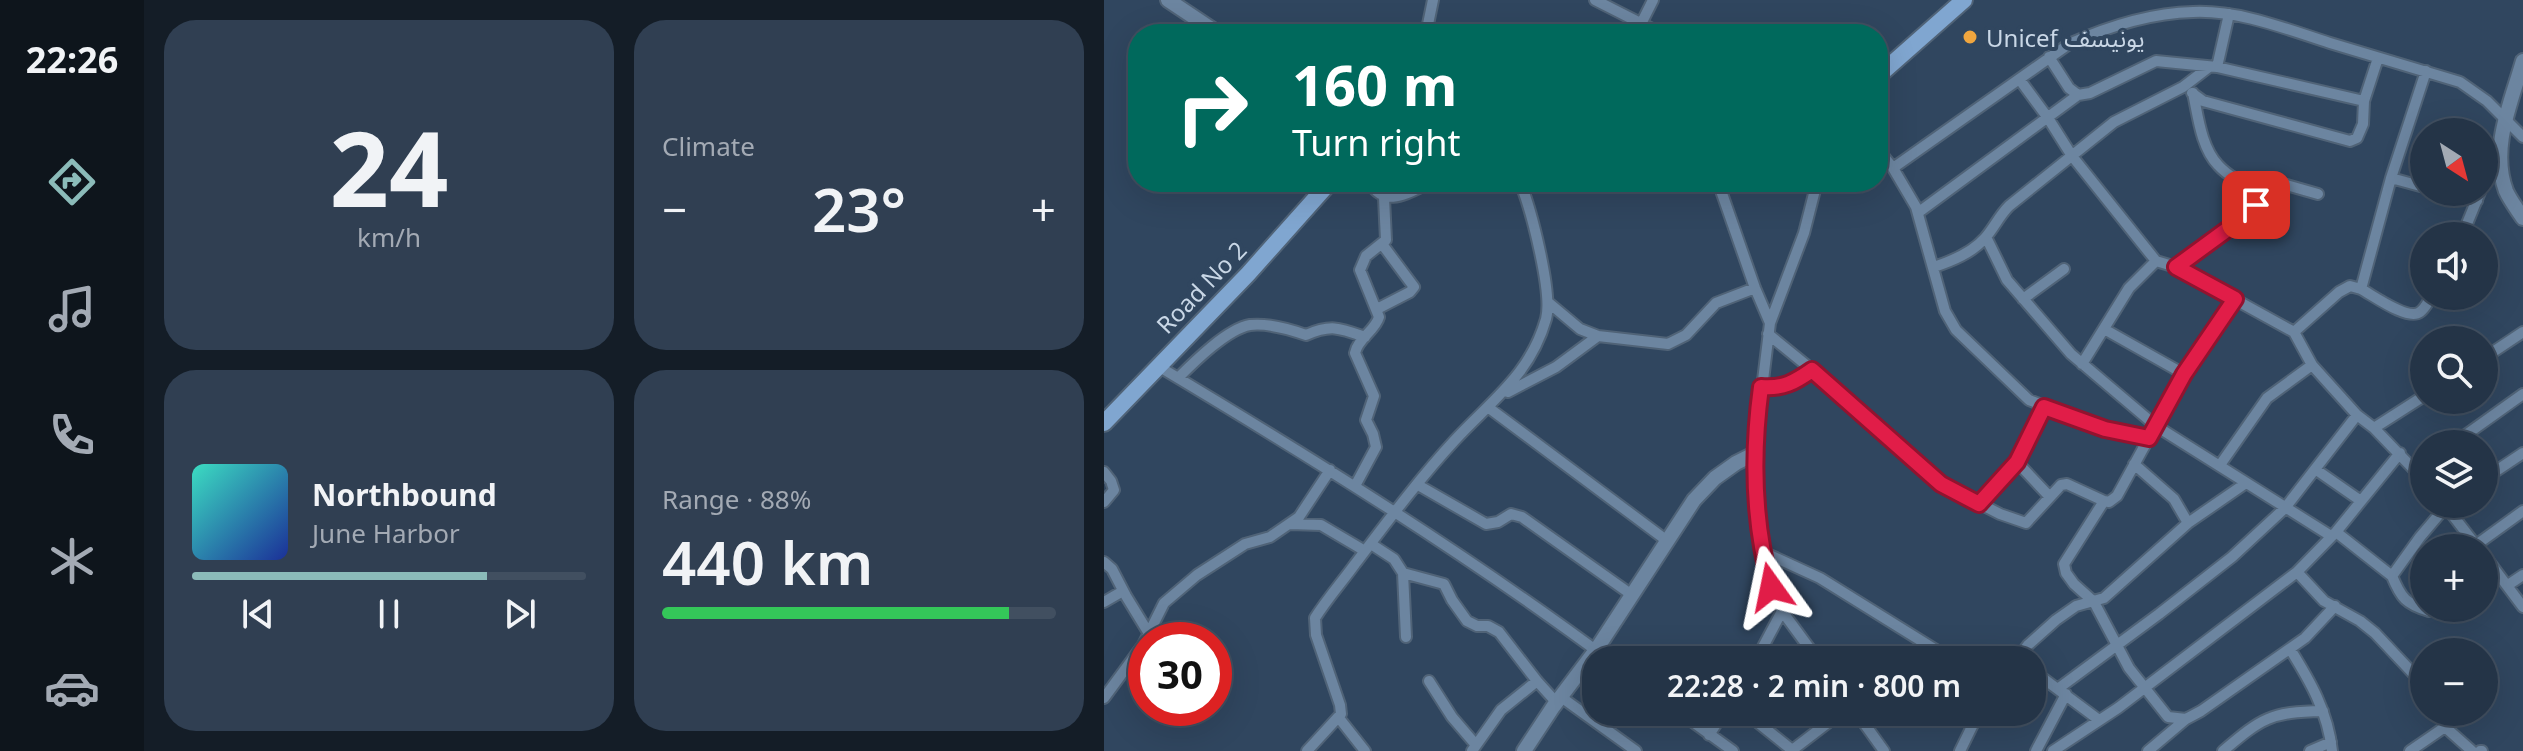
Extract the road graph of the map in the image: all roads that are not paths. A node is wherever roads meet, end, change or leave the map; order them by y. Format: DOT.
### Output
graph roads {
  1 [pos="1168,0"];
  2 [pos="1433,0"];
  3 [pos="1595,0"];
  4 [pos="1653,0"];
  5 [pos="1964,0"];
  6 [pos="2229,14"];
  7 [pos="1642,22"];
  8 [pos="1204,24"];
  9 [pos="1428,24"];
  10 [pos="1645,24"];
  11 [pos="2049,57"];
  12 [pos="2378,58"];
  13 [pos="2523,61"];
  14 [pos="1888,67"];
  15 [pos="2213,67"];
  16 [pos="2426,71"];
  17 [pos="2020,80"];
  18 [pos="2188,90"];
  19 [pos="2078,95"];
  20 [pos="2364,101"];
  21 [pos="2048,118"];
  22 [pos="2506,120"];
  23 [pos="2523,137"];
  24 [pos="2501,139"];
  25 [pos="2498,147"];
  26 [pos="2072,156"];
  27 [pos="1888,162"];
  28 [pos="1893,168"];
  29 [pos="2391,178"];
  30 [pos="2410,183"];
  31 [pos="2250,190"];
  32 [pos="1321,192"];
  33 [pos="1376,192"];
  34 [pos="1408,192"];
  35 [pos="1523,192"];
  36 [pos="1721,192"];
  37 [pos="1814,192"];
  38 [pos="2318,194"];
  39 [pos="1384,198"];
  40 [pos="1919,212"];
  41 [pos="2523,218"];
  42 [pos="1986,237"];
  43 [pos="1382,244"];
  44 [pos="2156,261"];
  45 [pos="1934,267"];
  46 [pos="2176,267"];
  47 [pos="2064,269"];
  48 [pos="1755,288"];
  49 [pos="2361,289"];
  50 [pos="2023,299"];
  51 [pos="2235,299"];
  52 [pos="1549,303"];
  53 [pos="1377,309"];
  54 [pos="2423,310"];
  55 [pos="1769,328"];
  56 [pos="2104,329"];
  57 [pos="2294,332"];
  58 [pos="2523,332"];
  59 [pos="1598,336"];
  60 [pos="1365,337"];
  61 [pos="2498,349"];
  62 [pos="2082,364"];
  63 [pos="2312,365"];
  64 [pos="1158,366"];
  65 [pos="1812,370"];
  66 [pos="2184,374"];
  67 [pos="1178,378"];
  68 [pos="1761,387"];
  69 [pos="2523,394"];
  70 [pos="1502,395"];
  71 [pos="2410,405"];
  72 [pos="2044,407"];
  73 [pos="1489,408"];
  74 [pos="2357,415"];
  75 [pos="1104,423"];
  76 [pos="2156,426"];
  77 [pos="2374,428"];
  78 [pos="2473,430"];
  79 [pos="2149,438"];
  80 [pos="2400,453"];
  81 [pos="2523,453"];
  82 [pos="1754,454"];
  83 [pos="2410,460"];
  84 [pos="2017,462"];
  85 [pos="2134,464"];
  86 [pos="2220,465"];
  87 [pos="2315,469"];
  88 [pos="1330,470"];
  89 [pos="2498,470"];
  90 [pos="1104,472"];
  91 [pos="2246,483"];
  92 [pos="1418,485"];
  93 [pos="1355,486"];
  94 [pos="2049,496"];
  95 [pos="2104,501"];
  96 [pos="2361,501"];
  97 [pos="1104,502"];
  98 [pos="1979,504"];
  99 [pos="2285,508"];
  100 [pos="2523,511"];
  101 [pos="1394,512"];
  102 [pos="2436,518"];
  103 [pos="2456,518"];
  104 [pos="2188,523"];
  105 [pos="1289,524"];
  106 [pos="2333,534"];
  107 [pos="2468,534"];
  108 [pos="2493,534"];
  109 [pos="1666,540"];
  110 [pos="1368,548"];
  111 [pos="1763,552"];
  112 [pos="1104,562"];
  113 [pos="2297,572"];
  114 [pos="1403,573"];
  115 [pos="2498,573"];
  116 [pos="2523,575"];
  117 [pos="2392,576"];
  118 [pos="2508,585"];
  119 [pos="1123,591"];
  120 [pos="1632,595"];
  121 [pos="1104,602"];
  122 [pos="2094,602"];
  123 [pos="2410,603"];
  124 [pos="2335,606"];
  125 [pos="2523,607"];
  126 [pos="1782,611"];
  127 [pos="1142,622"];
  128 [pos="1154,622"];
  129 [pos="1406,637"];
  130 [pos="1590,646"];
  131 [pos="1599,646"];
  132 [pos="1763,646"];
  133 [pos="1808,646"];
  134 [pos="1929,646"];
  135 [pos="2027,646"];
  136 [pos="2117,646"];
  137 [pos="2290,649"];
  138 [pos="1128,667"];
  139 [pos="1582,668"];
  140 [pos="2410,670"];
  141 [pos="2046,680"];
  142 [pos="1429,681"];
  143 [pos="1537,681"];
  144 [pos="2145,688"];
  145 [pos="2062,691"];
  146 [pos="1104,698"];
  147 [pos="1558,700"];
  148 [pos="2323,711"];
  149 [pos="1582,713"];
  150 [pos="1339,718"];
  151 [pos="2186,719"];
  152 [pos="2099,720"];
  153 [pos="1603,726"];
  154 [pos="1697,726"];
  155 [pos="1715,726"];
  156 [pos="1762,726"];
  157 [pos="1824,726"];
  158 [pos="1866,726"];
  159 [pos="1972,726"];
  160 [pos="1709,735"];
  161 [pos="2332,746"];
  162 [pos="1474,748"];
  163 [pos="1307,751"];
  164 [pos="1365,751"];
  165 [pos="1524,751"];
  166 [pos="1636,751"];
  167 [pos="1733,751"];
  168 [pos="1792,751"];
  169 [pos="1884,751"];
  170 [pos="1960,751"];
  171 [pos="2036,751"];
  172 [pos="2053,751"];
  173 [pos="2148,751"];
  174 [pos="2223,751"];
  175 [pos="2310,751"];
  176 [pos="2410,751"];
  177 [pos="2472,751"];
  1 -- 8 [label="street"];
  2 -- 9 [label="street"];
  3 -- 7 [label="street"];
  4 -- 7 [label="street"];
  5 -- 14 [label="main road"];
  6 -- 11 [label="street"];
  6 -- 12 [label="street"];
  6 -- 15 [label="street"];
  7 -- 10 [label="street"];
  11 -- 17 [label="street"];
  11 -- 19 [label="street"];
  12 -- 16 [label="street"];
  12 -- 20 [label="street"];
  13 -- 22 [label="street"];
  15 -- 18 [label="street"];
  15 -- 19 [label="street"];
  15 -- 20 [label="street"];
  16 -- 22 [label="street"];
  16 -- 29 [label="street"];
  17 -- 21 [label="street"];
  17 -- 28 [label="street"];
  18 -- 20 [label="street"];
  18 -- 26 [label="street"];
  18 -- 31 [label="street"];
  19 -- 21 [label="street"];
  21 -- 26 [label="street"];
  21 -- 40 [label="street"];
  22 -- 23 [label="street"];
  22 -- 24 [label="street"];
  24 -- 25 [label="street"];
  24 -- 41 [label="street"];
  26 -- 42 [label="street"];
  26 -- 44 [label="street"];
  27 -- 28 [label="street"];
  28 -- 40 [label="street"];
  29 -- 30 [label="street"];
  29 -- 49 [label="street"];
  31 -- 38 [label="street"];
  31 -- 46 [label="street"];
  32 -- 64 [label="main road, Road No 2"];
  33 -- 39 [label="street"];
  34 -- 39 [label="street"];
  35 -- 52 [label="street"];
  36 -- 48 [label="street"];
  37 -- 55 [label="street"];
  39 -- 43 [label="street"];
  40 -- 45 [label="street"];
  42 -- 45 [label="street"];
  42 -- 50 [label="street"];
  43 -- 53 [label="street"];
  43 -- 53 [label="street"];
  44 -- 46 [label="street"];
  44 -- 56 [label="street"];
  45 -- 72 [label="street"];
  46 -- 51 [label="street"];
  47 -- 50 [label="street"];
  48 -- 55 [label="street"];
  48 -- 59 [label="street"];
  49 -- 54 [label="street"];
  49 -- 57 [label="street"];
  50 -- 62 [label="street"];
  51 -- 57 [label="street"];
  51 -- 66 [label="street"];
  52 -- 59 [label="street"];
  52 -- 70 [label="street"];
  53 -- 60 [label="street"];
  55 -- 65 [label="street"];
  55 -- 68 [label="street"];
  56 -- 62 [label="street"];
  56 -- 66 [label="street"];
  57 -- 63 [label="street"];
  58 -- 61 [label="street"];
  59 -- 70 [label="street"];
  60 -- 67 [label="street"];
  60 -- 93 [label="street"];
  62 -- 76 [label="street"];
  63 -- 74 [label="street"];
  63 -- 86 [label="street"];
  64 -- 67 [label="street"];
  64 -- 75 [label="main road, Road No 2"];
  65 -- 68 [label="street"];
  65 -- 98 [label="street"];
  66 -- 76 [label="street"];
  67 -- 88 [label="street"];
  68 -- 82 [label="street"];
  69 -- 78 [label="street"];
  70 -- 73 [label="street"];
  71 -- 77 [label="street"];
  72 -- 79 [label="street"];
  72 -- 84 [label="street"];
  73 -- 92 [label="street"];
  73 -- 109 [label="street"];
  74 -- 77 [label="street"];
  74 -- 87 [label="street"];
  76 -- 79 [label="street"];
  76 -- 86 [label="street"];
  77 -- 80 [label="street"];
  79 -- 85 [label="street"];
  80 -- 83 [label="street"];
  80 -- 96 [label="street"];
  81 -- 89 [label="street"];
  82 -- 109 [label="street"];
  82 -- 111 [label="street"];
  84 -- 94 [label="street"];
  84 -- 98 [label="street"];
  85 -- 95 [label="street"];
  85 -- 104 [label="street"];
  86 -- 91 [label="street"];
  87 -- 96 [label="street"];
  87 -- 99 [label="street"];
  88 -- 93 [label="street"];
  88 -- 105 [label="street"];
  90 -- 97 [label="street"];
  91 -- 99 [label="street"];
  91 -- 104 [label="street"];
  92 -- 101 [label="street"];
  92 -- 120 [label="street"];
  93 -- 101 [label="street"];
  94 -- 95 [label="street"];
  94 -- 98 [label="street"];
  95 -- 122 [label="street"];
  96 -- 106 [label="street"];
  99 -- 106 [label="street"];
  99 -- 136 [label="street"];
  100 -- 108 [label="street"];
  101 -- 110 [label="street"];
  101 -- 130 [label="street"];
  102 -- 117 [label="street"];
  103 -- 107 [label="street"];
  104 -- 122 [label="street"];
  105 -- 110 [label="street"];
  105 -- 128 [label="street"];
  106 -- 113 [label="street"];
  106 -- 117 [label="street"];
  109 -- 120 [label="street"];
  110 -- 114 [label="street"];
  110 -- 150 [label="street"];
  111 -- 126 [label="street"];
  111 -- 134 [label="street"];
  112 -- 119 [label="street"];
  113 -- 124 [label="street"];
  113 -- 144 [label="street"];
  114 -- 129 [label="street"];
  114 -- 143 [label="street"];
  115 -- 118 [label="street"];
  116 -- 118 [label="street"];
  117 -- 123 [label="street"];
  118 -- 125 [label="street"];
  119 -- 121 [label="street"];
  119 -- 127 [label="street"];
  120 -- 131 [label="street"];
  122 -- 135 [label="street"];
  122 -- 136 [label="street"];
  124 -- 137 [label="street"];
  124 -- 140 [label="street"];
  126 -- 132 [label="street"];
  126 -- 133 [label="street"];
  136 -- 144 [label="street"];
  136 -- 145 [label="street"];
  137 -- 148 [label="street"];
  137 -- 151 [label="street"];
  138 -- 146 [label="street"];
  139 -- 147 [label="street"];
  141 -- 145 [label="street"];
  142 -- 162 [label="street"];
  143 -- 147 [label="street"];
  143 -- 162 [label="street"];
  144 -- 151 [label="street"];
  144 -- 152 [label="street"];
  145 -- 152 [label="street"];
  145 -- 171 [label="street"];
  147 -- 149 [label="street"];
  147 -- 165 [label="street"];
  148 -- 161 [label="street"];
  148 -- 174 [label="street"];
  150 -- 163 [label="street"];
  150 -- 164 [label="street"];
  151 -- 173 [label="street"];
  152 -- 172 [label="street"];
  153 -- 166 [label="street"];
  154 -- 160 [label="street"];
  155 -- 160 [label="street"];
  156 -- 168 [label="street"];
  157 -- 168 [label="street"];
  158 -- 169 [label="street"];
  159 -- 170 [label="street"];
  160 -- 167 [label="street"];
  161 -- 175 [label="street"];
  176 -- 177 [label="street"];
}
